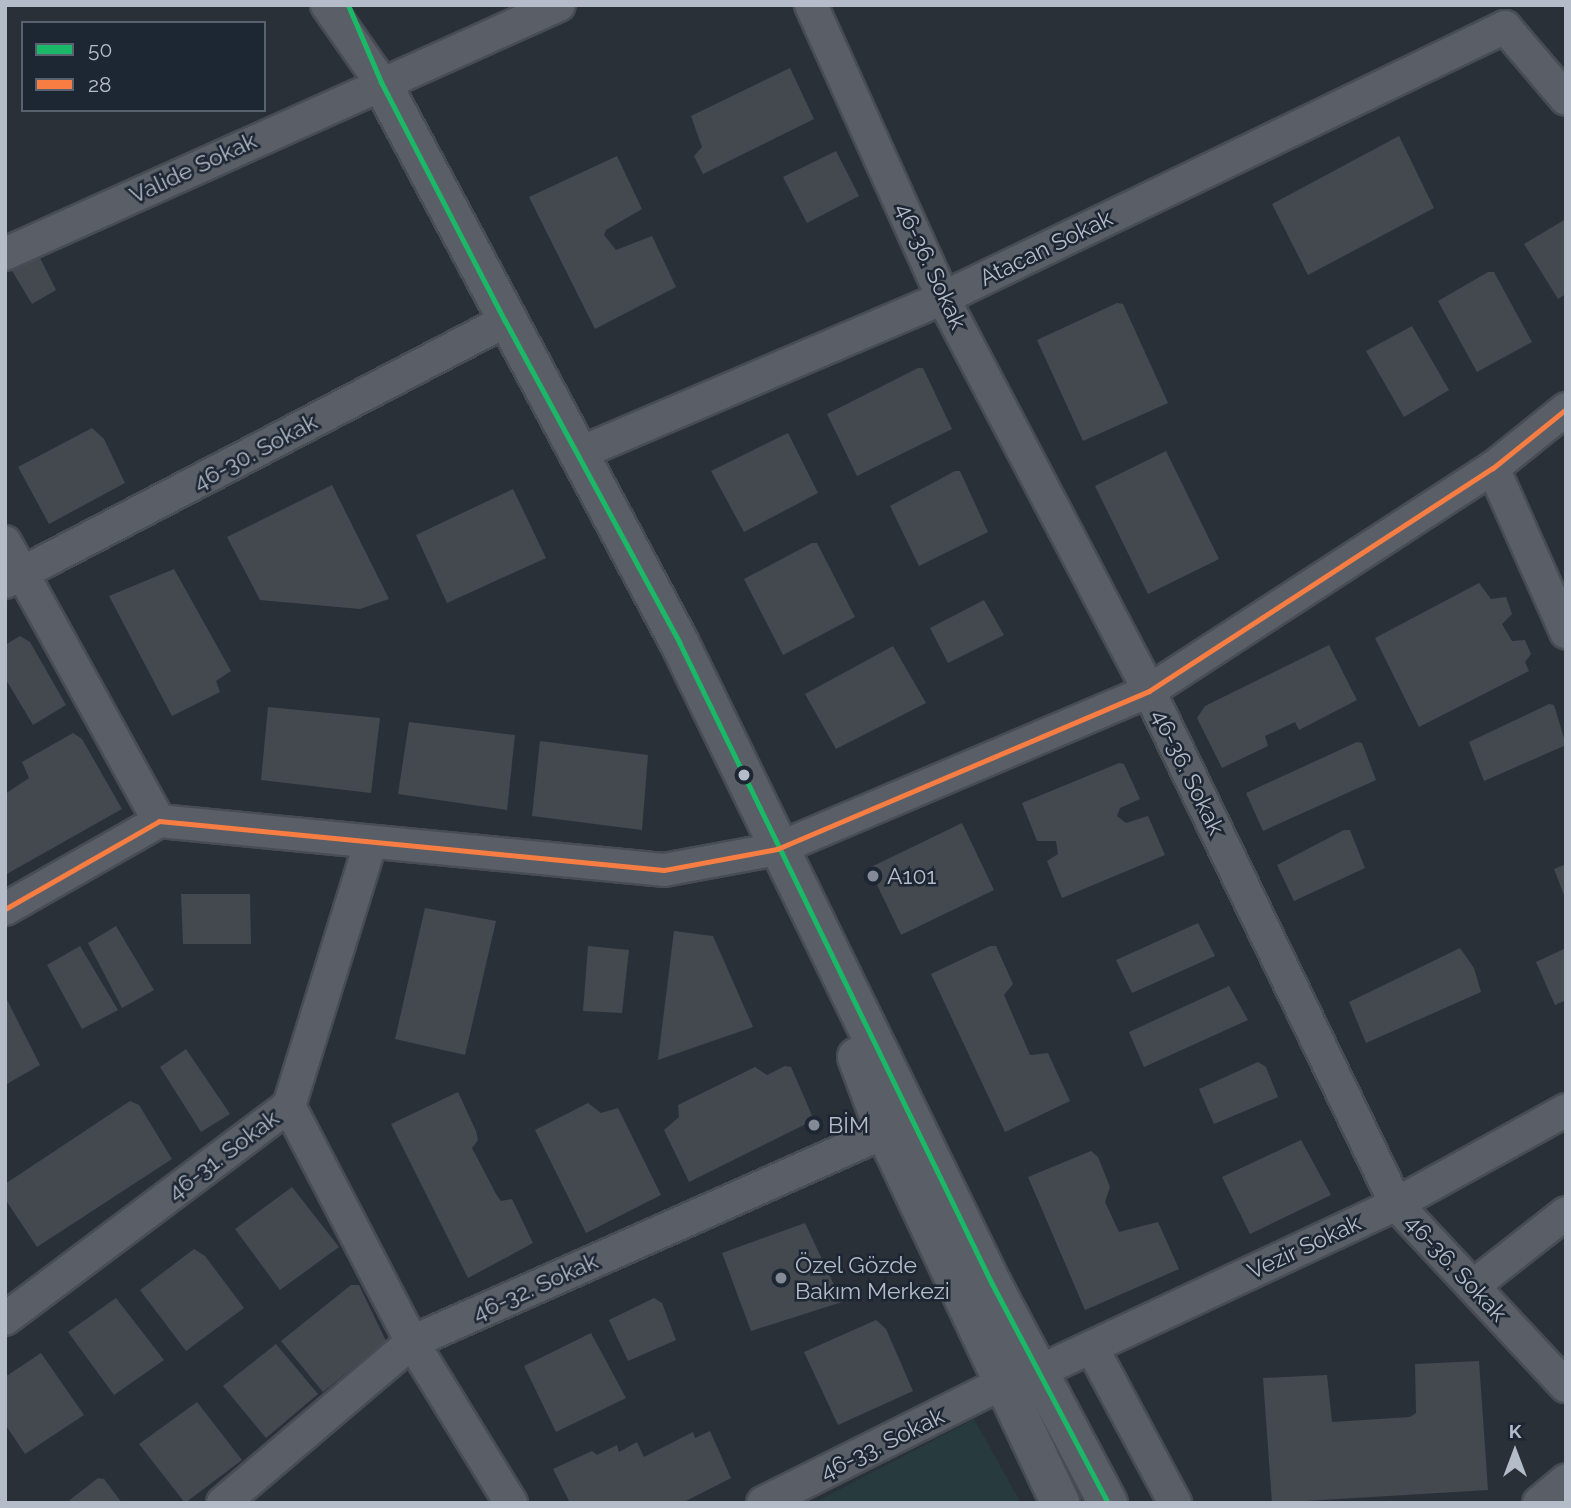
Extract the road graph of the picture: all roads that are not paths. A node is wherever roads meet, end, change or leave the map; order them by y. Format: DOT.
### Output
graph roads {
  1 [pos="327,5"];
  2 [pos="348,5"];
  3 [pos="559,5"];
  4 [pos="811,5"];
  5 [pos="381,82"];
  6 [pos="1566,99"];
  7 [pos="5,254"];
  8 [pos="943,298"];
  9 [pos="505,321"];
  10 [pos="1566,409"];
  11 [pos="580,453"];
  12 [pos="1493,468"];
  13 [pos="5,542"];
  14 [pos="13,578"];
  15 [pos="1566,632"];
  16 [pos="1149,691"];
  17 [pos="159,821"];
  18 [pos="370,844"];
  19 [pos="778,849"];
  20 [pos="5,909"];
  21 [pos="289,1106"];
  22 [pos="1566,1110"];
  23 [pos="885,1132"];
  24 [pos="1396,1204"];
  25 [pos="1566,1213"];
  26 [pos="1473,1286"];
  27 [pos="5,1319"];
  28 [pos="412,1342"];
  29 [pos="1092,1348"];
  30 [pos="1019,1379"];
  31 [pos="1566,1386"];
  32 [pos="1566,1480"];
  33 [pos="223,1503"];
  34 [pos="511,1503"];
  35 [pos="763,1503"];
  36 [pos="1060,1503"];
  37 [pos="1108,1503"];
  38 [pos="1175,1503"];
  39 [pos="1539,1503"];
  1 -- 5 [label="street"];
  2 -- 5 [label="street"];
  3 -- 5 [label="street, Valide Sokak"];
  4 -- 8 [label="street, 46-36. Sokak"];
  5 -- 7 [label="street, Valide Sokak"];
  5 -- 9 [label="street"];
  6 -- 8 [label="street, Atacan Sokak"];
  8 -- 11 [label="street, Atacan Sokak"];
  8 -- 16 [label="street, 46-36. Sokak"];
  9 -- 11 [label="street"];
  9 -- 14 [label="street, 46-30. Sokak"];
  10 -- 12 [label="street"];
  11 -- 19 [label="street"];
  12 -- 15 [label="street"];
  12 -- 16 [label="street"];
  13 -- 14 [label="street"];
  14 -- 17 [label="street"];
  16 -- 19 [label="street"];
  16 -- 24 [label="street, 46-36. Sokak"];
  17 -- 18 [label="street"];
  17 -- 20 [label="street"];
  18 -- 19 [label="street"];
  18 -- 21 [label="street, 46-31. Sokak"];
  19 -- 23 [label="street"];
  19 -- 30 [label="street"];
  21 -- 27 [label="street, 46-31. Sokak"];
  21 -- 28 [label="street"];
  22 -- 24 [label="street, Vezir Sokak"];
  23 -- 28 [label="street, 46-32. Sokak"];
  23 -- 30 [label="street"];
  24 -- 26 [label="street, 46-36. Sokak"];
  24 -- 29 [label="street, Vezir Sokak"];
  25 -- 26 [label="street"];
  26 -- 31 [label="street, 46-36. Sokak"];
  28 -- 33 [label="street, 46-32. Sokak"];
  28 -- 34 [label="street"];
  29 -- 30 [label="street, Vezir Sokak"];
  29 -- 38 [label="street"];
  30 -- 35 [label="street, 46-33. Sokak"];
  30 -- 36 [label="street"];
  30 -- 37 [label="street"];
  32 -- 39 [label="street"];
}
